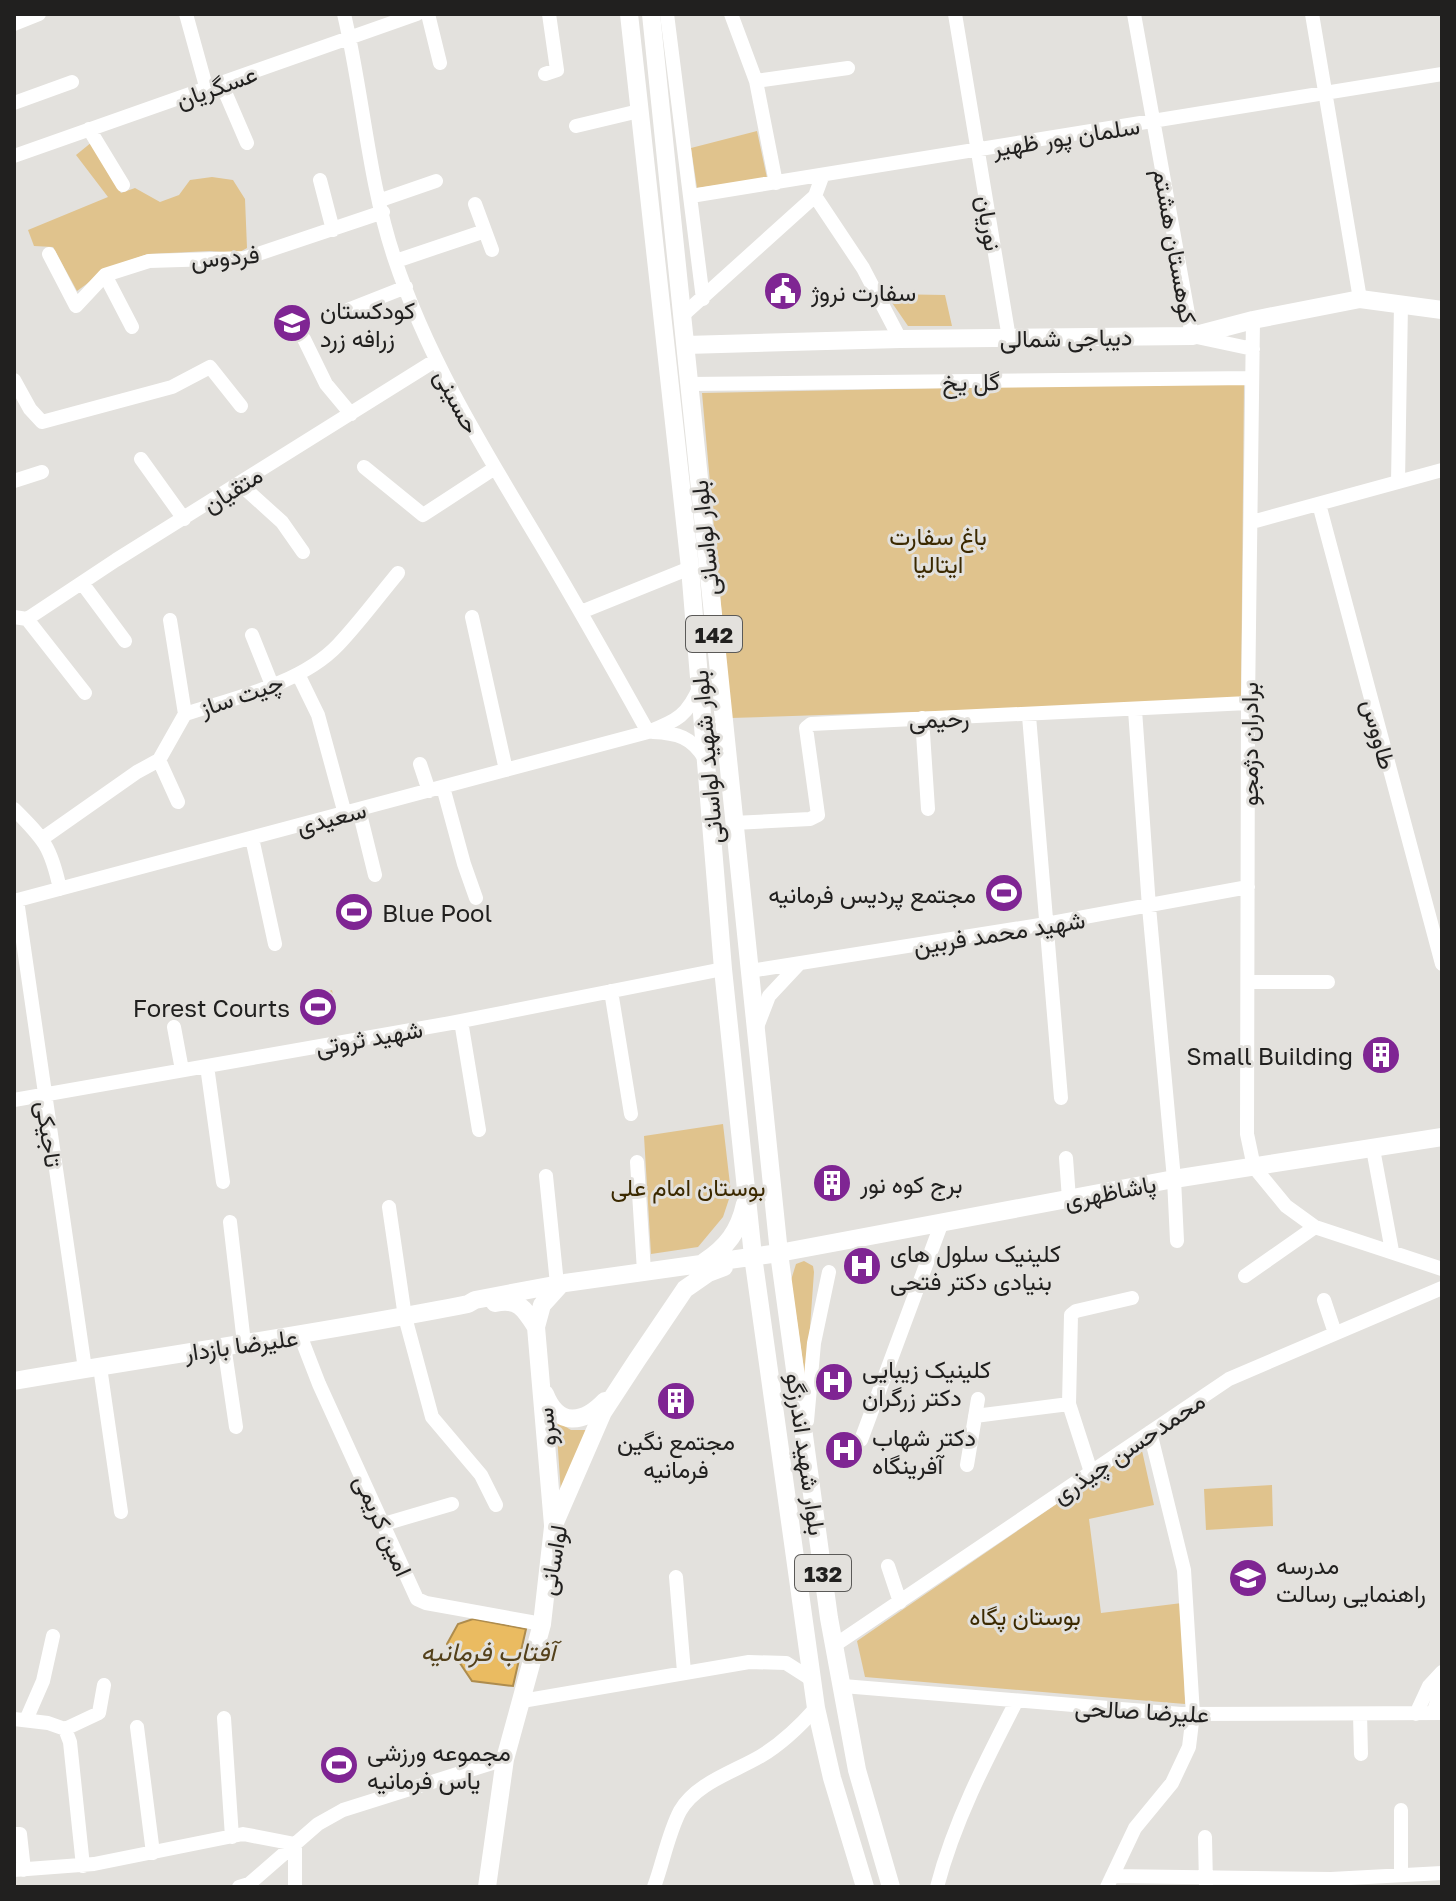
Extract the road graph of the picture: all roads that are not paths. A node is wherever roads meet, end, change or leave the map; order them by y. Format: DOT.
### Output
graph roads {
  1 [pos="39,14"];
  2 [pos="186,14"];
  3 [pos="344,14"];
  4 [pos="417,14"];
  5 [pos="428,14"];
  6 [pos="549,14"];
  7 [pos="629,14"];
  8 [pos="651,14"];
  9 [pos="667,14"];
  10 [pos="731,14"];
  11 [pos="955,14"];
  12 [pos="1134,14"];
  13 [pos="1312,14"];
  14 [pos="14,24"];
  15 [pos="349,36"];
  16 [pos="440,63"];
  17 [pos="848,68"];
  18 [pos="545,74"];
  19 [pos="1442,74"];
  20 [pos="756,81"];
  21 [pos="72,82"];
  22 [pos="222,85"];
  23 [pos="207,90"];
  24 [pos="1325,93"];
  25 [pos="14,103"];
  26 [pos="639,111"];
  27 [pos="1154,121"];
  28 [pos="576,126"];
  29 [pos="89,129"];
  30 [pos="247,143"];
  31 [pos="978,150"];
  32 [pos="14,156"];
  33 [pos="822,177"];
  34 [pos="320,180"];
  35 [pos="436,181"];
  36 [pos="776,183"];
  37 [pos="123,185"];
  38 [pos="691,196"];
  39 [pos="815,196"];
  40 [pos="475,204"];
  41 [pos="382,206"];
  42 [pos="333,230"];
  43 [pos="485,231"];
  44 [pos="492,250"];
  45 [pos="49,254"];
  46 [pos="396,261"];
  47 [pos="105,275"];
  48 [pos="406,287"];
  49 [pos="703,299"];
  50 [pos="1360,299"];
  51 [pos="1401,304"];
  52 [pos="1442,310"];
  53 [pos="340,313"];
  54 [pos="683,315"];
  55 [pos="1253,320"];
  56 [pos="132,327"];
  57 [pos="1192,336"];
  58 [pos="1009,338"];
  59 [pos="304,339"];
  60 [pos="900,339"];
  61 [pos="686,345"];
  62 [pos="1253,349"];
  63 [pos="436,360"];
  64 [pos="1252,378"];
  65 [pos="14,380"];
  66 [pos="689,384"];
  67 [pos="241,406"];
  68 [pos="351,414"];
  69 [pos="141,459"];
  70 [pos="364,467"];
  71 [pos="495,468"];
  72 [pos="1442,470"];
  73 [pos="42,472"];
  74 [pos="14,481"];
  75 [pos="1398,482"];
  76 [pos="240,484"];
  77 [pos="1319,504"];
  78 [pos="184,519"];
  79 [pos="1252,522"];
  80 [pos="303,552"];
  81 [pos="690,568"];
  82 [pos="398,573"];
  83 [pos="82,583"];
  84 [pos="581,612"];
  85 [pos="472,617"];
  86 [pos="21,618"];
  87 [pos="170,620"];
  88 [pos="252,635"];
  89 [pos="125,641"];
  90 [pos="298,674"];
  91 [pos="272,685"];
  92 [pos="700,685"];
  93 [pos="85,693"];
  94 [pos="1248,703"];
  95 [pos="1135,710"];
  96 [pos="185,714"];
  97 [pos="1029,716"];
  98 [pos="922,718"];
  99 [pos="648,732"];
  100 [pos="159,760"];
  101 [pos="420,764"];
  102 [pos="708,764"];
  103 [pos="506,770"];
  104 [pos="436,789"];
  105 [pos="178,802"];
  106 [pos="14,809"];
  107 [pos="928,809"];
  108 [pos="352,812"];
  109 [pos="733,823"];
  110 [pos="43,838"];
  111 [pos="252,838"];
  112 [pos="375,875"];
  113 [pos="1248,887"];
  114 [pos="60,889"];
  115 [pos="476,898"];
  116 [pos="15,900"];
  117 [pos="1149,907"];
  118 [pos="1046,924"];
  119 [pos="275,944"];
  120 [pos="799,964"];
  121 [pos="1442,964"];
  122 [pos="723,969"];
  123 [pos="750,971"];
  124 [pos="1248,982"];
  125 [pos="1328,982"];
  126 [pos="611,991"];
  127 [pos="461,1021"];
  128 [pos="174,1027"];
  129 [pos="757,1027"];
  130 [pos="207,1066"];
  131 [pos="182,1070"];
  132 [pos="44,1094"];
  133 [pos="1061,1098"];
  134 [pos="14,1100"];
  135 [pos="631,1114"];
  136 [pos="479,1130"];
  137 [pos="1442,1137"];
  138 [pos="1373,1149"];
  139 [pos="1066,1158"];
  140 [pos="637,1162"];
  141 [pos="1254,1167"];
  142 [pos="546,1176"];
  143 [pos="1174,1179"];
  144 [pos="223,1182"];
  145 [pos="773,1192"];
  146 [pos="747,1195"];
  147 [pos="1069,1199"];
  148 [pos="389,1207"];
  149 [pos="230,1222"];
  150 [pos="942,1222"];
  151 [pos="1315,1227"];
  152 [pos="1177,1241"];
  153 [pos="1392,1251"];
  154 [pos="779,1253"];
  155 [pos="753,1256"];
  156 [pos="701,1263"];
  157 [pos="665,1268"];
  158 [pos="1442,1269"];
  159 [pos="644,1271"];
  160 [pos="829,1272"];
  161 [pos="1245,1276"];
  162 [pos="561,1284"];
  163 [pos="1442,1288"];
  164 [pos="685,1289"];
  165 [pos="1132,1298"];
  166 [pos="1324,1300"];
  167 [pos="468,1304"];
  168 [pos="405,1317"];
  169 [pos="536,1327"];
  170 [pos="1335,1333"];
  171 [pos="300,1335"];
  172 [pos="244,1343"];
  173 [pos="224,1345"];
  174 [pos="637,1360"];
  175 [pos="92,1368"];
  176 [pos="541,1375"];
  177 [pos="14,1381"];
  178 [pos="978,1399"];
  179 [pos="1069,1404"];
  180 [pos="975,1416"];
  181 [pos="236,1427"];
  182 [pos="1150,1432"];
  183 [pos="805,1442"];
  184 [pos="831,1448"];
  185 [pos="967,1465"];
  186 [pos="1091,1472"];
  187 [pos="452,1504"];
  188 [pos="496,1505"];
  189 [pos="121,1512"];
  190 [pos="384,1524"];
  191 [pos="553,1527"];
  192 [pos="817,1532"];
  193 [pos="791,1536"];
  194 [pos="888,1566"];
  195 [pos="676,1577"];
  196 [pos="900,1602"];
  197 [pos="542,1624"];
  198 [pos="53,1636"];
  199 [pos="835,1645"];
  200 [pos="684,1672"];
  201 [pos="1442,1672"];
  202 [pos="811,1679"];
  203 [pos="104,1685"];
  204 [pos="843,1686"];
  205 [pos="1442,1688"];
  206 [pos="522,1701"];
  207 [pos="1016,1702"];
  208 [pos="816,1708"];
  209 [pos="1438,1713"];
  210 [pos="1193,1714"];
  211 [pos="1360,1714"];
  212 [pos="1416,1714"];
  213 [pos="224,1718"];
  214 [pos="20,1719"];
  215 [pos="137,1727"];
  216 [pos="65,1729"];
  217 [pos="1361,1754"];
  218 [pos="505,1759"];
  219 [pos="1401,1810"];
  220 [pos="14,1834"];
  221 [pos="232,1837"];
  222 [pos="1205,1837"];
  223 [pos="295,1844"];
  224 [pos="153,1853"];
  225 [pos="83,1866"];
  226 [pos="19,1870"];
  227 [pos="1442,1873"];
  228 [pos="1401,1874"];
  229 [pos="1110,1882"];
  230 [pos="1206,1883"];
  231 [pos="1331,1883"];
  232 [pos="239,1887"];
  233 [pos="295,1887"];
  234 [pos="487,1887"];
  235 [pos="654,1887"];
  236 [pos="865,1887"];
  237 [pos="891,1887"];
  238 [pos="937,1887"];
  1 -- 14 [label="street"];
  2 -- 23 [label="street"];
  3 -- 15 [label="street, حسینی"];
  4 -- 15 [label="street, عسگریان"];
  5 -- 16 [label="street"];
  6 -- 18 [label="street"];
  7 -- 26 [label="main road, بلوار شهید لواسانی / 142"];
  8 -- 54 [label="main road, بلوار لواسانی / 142"];
  9 -- 38 [label="street"];
  10 -- 20 [label="street"];
  11 -- 31 [label="street, نوریان"];
  12 -- 27 [label="street, کوهستان هشتم"];
  13 -- 24 [label="street"];
  15 -- 22 [label="street, عسگریان"];
  15 -- 41 [label="street, حسینی"];
  17 -- 20 [label="street"];
  19 -- 24 [label="street, سلمان پور ظهیر"];
  20 -- 36 [label="street"];
  21 -- 25 [label="street"];
  22 -- 23 [label="street, عسگریان"];
  22 -- 30 [label="street"];
  23 -- 29 [label="street, عسگریان"];
  24 -- 27 [label="street, سلمان پور ظهیر"];
  24 -- 50 [label="street"];
  26 -- 28 [label="street"];
  26 -- 81 [label="main road, بلوار شهید لواسانی / 142"];
  27 -- 31 [label="street, سلمان پور ظهیر"];
  27 -- 57 [label="street, کوهستان هشتم"];
  29 -- 32 [label="street, عسگریان"];
  29 -- 37 [label="street"];
  31 -- 33 [label="street, سلمان پور ظهیر"];
  31 -- 58 [label="street, نوریان"];
  33 -- 36 [label="street, سلمان پور ظهیر"];
  33 -- 39 [label="street"];
  34 -- 42 [label="street"];
  35 -- 41 [label="street, فردوس"];
  36 -- 38 [label="street, سلمان پور ظهیر"];
  38 -- 49 [label="street"];
  39 -- 49 [label="street"];
  39 -- 60 [label="street"];
  40 -- 43 [label="street"];
  41 -- 42 [label="street, فردوس"];
  41 -- 46 [label="street, حسینی"];
  42 -- 47 [label="street, فردوس"];
  43 -- 44 [label="street"];
  43 -- 46 [label="street"];
  45 -- 47 [label="street, فردوس"];
  46 -- 48 [label="street, حسینی"];
  47 -- 56 [label="street"];
  48 -- 53 [label="street"];
  48 -- 63 [label="street, حسینی"];
  49 -- 54 [label="street"];
  50 -- 51 [label="main road, دیباجی شمالی"];
  50 -- 55 [label="main road, دیباجی شمالی"];
  51 -- 52 [label="main road, دیباجی شمالی"];
  51 -- 75 [label="street"];
  54 -- 61 [label="main road, بلوار لواسانی / 142"];
  55 -- 57 [label="main road, دیباجی شمالی"];
  55 -- 62 [label="street, برادران دژمجو"];
  57 -- 58 [label="main road, دیباجی شمالی"];
  57 -- 62 [label="street"];
  58 -- 60 [label="main road, دیباجی شمالی"];
  59 -- 68 [label="street"];
  60 -- 61 [label="main road, دیباجی شمالی"];
  61 -- 66 [label="main road, بلوار لواسانی / 142"];
  62 -- 64 [label="street, برادران دژمجو"];
  63 -- 68 [label="street, متقیان"];
  63 -- 71 [label="street, حسینی"];
  64 -- 66 [label="street, گل یخ"];
  64 -- 79 [label="street, برادران دژمجو"];
  65 -- 67 [label="street"];
  66 -- 109 [label="main road, بلوار لواسانی / 142"];
  68 -- 76 [label="street, متقیان"];
  69 -- 78 [label="street"];
  70 -- 71 [label="street"];
  71 -- 84 [label="street, حسینی"];
  72 -- 75 [label="street"];
  73 -- 74 [label="street"];
  75 -- 77 [label="street"];
  76 -- 78 [label="street, متقیان"];
  76 -- 80 [label="street"];
  77 -- 79 [label="street"];
  77 -- 121 [label="street, طاووس"];
  78 -- 83 [label="street, متقیان"];
  79 -- 94 [label="street, برادران دژمجو"];
  81 -- 84 [label="street"];
  81 -- 92 [label="main road, بلوار شهید لواسانی / 142"];
  82 -- 90 [label="street, چیت ساز"];
  83 -- 86 [label="street, متقیان"];
  83 -- 89 [label="street"];
  84 -- 99 [label="street, حسینی"];
  85 -- 103 [label="street"];
  86 -- 93 [label="street, متقیان"];
  87 -- 96 [label="street"];
  88 -- 91 [label="street"];
  90 -- 91 [label="street, چیت ساز"];
  90 -- 108 [label="street"];
  91 -- 96 [label="street, چیت ساز"];
  92 -- 99 [label="street, سعیدی"];
  92 -- 102 [label="main road, بلوار شهید لواسانی / 142"];
  94 -- 95 [label="street, رحیمی"];
  94 -- 113 [label="street, برادران دژمجو"];
  95 -- 97 [label="street, رحیمی"];
  95 -- 117 [label="street"];
  96 -- 100 [label="street, چیت ساز"];
  97 -- 98 [label="street, رحیمی"];
  97 -- 118 [label="street"];
  98 -- 107 [label="street"];
  98 -- 109 [label="street, رحیمی"];
  99 -- 102 [label="street, سعیدی"];
  99 -- 103 [label="street, سعیدی"];
  100 -- 105 [label="street"];
  100 -- 110 [label="street, چیت ساز"];
  101 -- 104 [label="street"];
  102 -- 122 [label="main road, بلوار شهید لواسانی / 142"];
  103 -- 104 [label="street, سعیدی"];
  104 -- 108 [label="street, سعیدی"];
  104 -- 115 [label="street"];
  106 -- 110 [label="street"];
  108 -- 111 [label="street, سعیدی"];
  108 -- 112 [label="street"];
  109 -- 123 [label="main road, بلوار لواسانی / 142"];
  110 -- 114 [label="street"];
  111 -- 114 [label="street, سعیدی"];
  111 -- 119 [label="street"];
  113 -- 117 [label="street, شهید محمد فربین"];
  113 -- 124 [label="street, برادران دژمجو"];
  114 -- 116 [label="street, سعیدی"];
  116 -- 132 [label="street, تاجیکی"];
  117 -- 118 [label="street, شهید محمد فربین"];
  117 -- 143 [label="street"];
  118 -- 120 [label="street, شهید محمد فربین"];
  118 -- 133 [label="street"];
  120 -- 123 [label="street, شهید محمد فربین"];
  120 -- 129 [label="street"];
  122 -- 126 [label="street, شهید ثروتی"];
  122 -- 146 [label="main road, بلوار شهید لواسانی / 142"];
  123 -- 129 [label="main road, بلوار لواسانی / 142"];
  124 -- 125 [label="street"];
  124 -- 141 [label="street, برادران دژمجو"];
  126 -- 127 [label="street, شهید ثروتی"];
  126 -- 135 [label="street"];
  127 -- 130 [label="street, شهید ثروتی"];
  127 -- 136 [label="street"];
  128 -- 131 [label="street"];
  129 -- 145 [label="main road, بلوار لواسانی / 142"];
  130 -- 131 [label="street, شهید ثروتی"];
  130 -- 144 [label="street"];
  131 -- 132 [label="street, شهید ثروتی"];
  132 -- 134 [label="street, شهید ثروتی"];
  132 -- 175 [label="street, تاجیکی"];
  137 -- 138 [label="main road, پاشاظهری"];
  138 -- 141 [label="main road, پاشاظهری"];
  138 -- 153 [label="street"];
  139 -- 147 [label="street"];
  140 -- 159 [label="street"];
  141 -- 143 [label="main road, پاشاظهری"];
  141 -- 151 [label="street"];
  142 -- 162 [label="street"];
  143 -- 147 [label="main road, پاشاظهری"];
  143 -- 152 [label="street"];
  145 -- 146 [label="main road"];
  145 -- 154 [label="main road, بلوار لواسانی / 142"];
  146 -- 155 [label="main road, 142"];
  146 -- 156 [label="main road"];
  147 -- 150 [label="main road, پاشاظهری"];
  148 -- 168 [label="street"];
  149 -- 172 [label="street"];
  150 -- 154 [label="main road, پاشاظهری"];
  150 -- 184 [label="street"];
  151 -- 153 [label="street"];
  151 -- 161 [label="street"];
  153 -- 158 [label="street"];
  154 -- 155 [label="main road, پاشاظهری"];
  154 -- 183 [label="main road, بلوار شهید اندرزگو / 132"];
  155 -- 156 [label="main road, علیرضا بازدار"];
  155 -- 164 [label="main road, لواسانی"];
  155 -- 193 [label="main road, بلوار شهید اندرزگو / 132"];
  156 -- 157 [label="main road, علیرضا بازدار"];
  157 -- 159 [label="main road, علیرضا بازدار"];
  157 -- 164 [label="main road"];
  159 -- 162 [label="main road, علیرضا بازدار"];
  160 -- 183 [label="street"];
  162 -- 167 [label="main road, علیرضا بازدار"];
  162 -- 169 [label="main road"];
  163 -- 170 [label="street, محمدحسن چیذری"];
  164 -- 174 [label="main road, لواسانی"];
  165 -- 179 [label="street"];
  166 -- 170 [label="street"];
  167 -- 168 [label="main road, علیرضا بازدار"];
  167 -- 169 [label="main road, علیرضا بازدار"];
  168 -- 171 [label="main road, علیرضا بازدار"];
  168 -- 188 [label="street"];
  169 -- 176 [label="main road, سرو"];
  170 -- 182 [label="street, محمدحسن چیذری"];
  171 -- 172 [label="main road, علیرضا بازدار"];
  171 -- 190 [label="street, امین کریمی"];
  172 -- 173 [label="main road, علیرضا بازدار"];
  173 -- 175 [label="main road, علیرضا بازدار"];
  173 -- 181 [label="street"];
  174 -- 176 [label="main road"];
  174 -- 191 [label="main road, لواسانی"];
  175 -- 177 [label="main road, علیرضا بازدار"];
  175 -- 189 [label="street, تاجیکی"];
  176 -- 191 [label="main road, سرو"];
  178 -- 180 [label="street"];
  179 -- 180 [label="street"];
  179 -- 186 [label="street"];
  180 -- 185 [label="street"];
  182 -- 186 [label="street, محمدحسن چیذری"];
  182 -- 210 [label="street"];
  183 -- 192 [label="main road, بلوار شهید اندرزگو / 132"];
  186 -- 196 [label="street, محمدحسن چیذری"];
  187 -- 190 [label="street"];
  190 -- 197 [label="street, امین کریمی"];
  191 -- 197 [label="main road, لواسانی"];
  192 -- 193 [label="main road"];
  192 -- 199 [label="main road, بلوار شهید اندرزگو / 132"];
  193 -- 202 [label="main road, بلوار شهید اندرزگو / 132"];
  194 -- 196 [label="street"];
  195 -- 200 [label="street"];
  196 -- 199 [label="street, محمدحسن چیذری"];
  197 -- 206 [label="main road, لواسانی"];
  198 -- 214 [label="street"];
  199 -- 204 [label="main road, بلوار شهید اندرزگو / 132"];
  200 -- 202 [label="street"];
  200 -- 206 [label="street"];
  201 -- 212 [label="street"];
  202 -- 208 [label="main road, بلوار شهید اندرزگو / 132"];
  203 -- 216 [label="street"];
  204 -- 207 [label="street, علیرضا صالحی"];
  204 -- 237 [label="main road, بلوار شهید اندرزگو / 132"];
  205 -- 209 [label="street"];
  206 -- 218 [label="main road, لواسانی"];
  207 -- 210 [label="street, علیرضا صالحی"];
  207 -- 238 [label="street"];
  208 -- 235 [label="street"];
  208 -- 236 [label="main road, بلوار شهید اندرزگو / 132"];
  209 -- 212 [label="street, علیرضا صالحی"];
  210 -- 211 [label="street, علیرضا صالحی"];
  210 -- 229 [label="street"];
  211 -- 212 [label="street, علیرضا صالحی"];
  211 -- 217 [label="street"];
  213 -- 221 [label="street"];
  214 -- 216 [label="street"];
  215 -- 224 [label="street"];
  216 -- 225 [label="street"];
  218 -- 223 [label="street"];
  218 -- 234 [label="main road, لواسانی"];
  219 -- 228 [label="street"];
  220 -- 226 [label="street"];
  221 -- 223 [label="street"];
  221 -- 224 [label="street"];
  222 -- 230 [label="street"];
  223 -- 232 [label="street"];
  223 -- 233 [label="street"];
  224 -- 225 [label="street"];
  225 -- 226 [label="street"];
  227 -- 228 [label="street"];
  228 -- 231 [label="street"];
  229 -- 230 [label="street"];
  230 -- 231 [label="street"];
}
